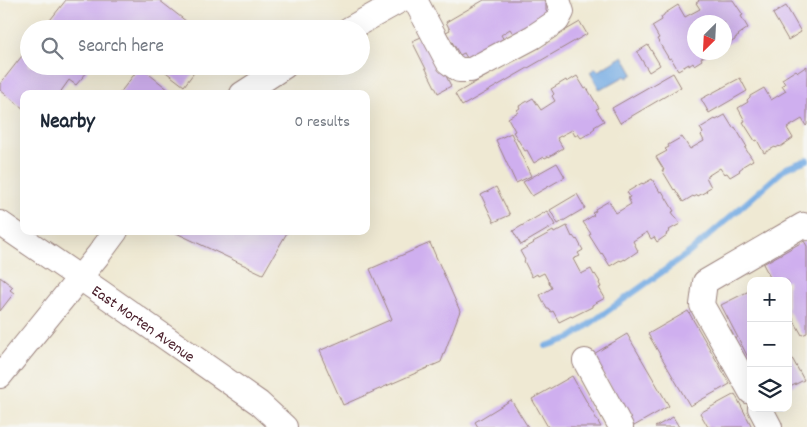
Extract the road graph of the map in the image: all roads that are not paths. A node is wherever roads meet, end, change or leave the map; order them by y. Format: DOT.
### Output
graph roads {
  1 [pos="401,0"];
  2 [pos="415,0"];
  3 [pos="558,0"];
  4 [pos="363,8"];
  5 [pos="355,20"];
  6 [pos="271,75"];
  7 [pos="248,90"];
  8 [pos="0,223"];
  9 [pos="807,228"];
  10 [pos="113,235"];
  11 [pos="80,277"];
  12 [pos="585,361"];
  13 [pos="0,376"];
  14 [pos="747,385"];
  15 [pos="762,412"];
  16 [pos="285,427"];
  17 [pos="621,427"];
  18 [pos="770,427"];
  1 -- 4 [label="street"];
  2 -- 3 [label="street"];
  4 -- 5 [label="street"];
  6 -- 7 [label="street"];
  8 -- 11 [label="street, East Morten Avenue"];
  9 -- 14 [label="street"];
  10 -- 11 [label="street"];
  11 -- 13 [label="street"];
  11 -- 16 [label="street, East Morten Avenue"];
  12 -- 17 [label="street"];
  15 -- 18 [label="street"];
}
